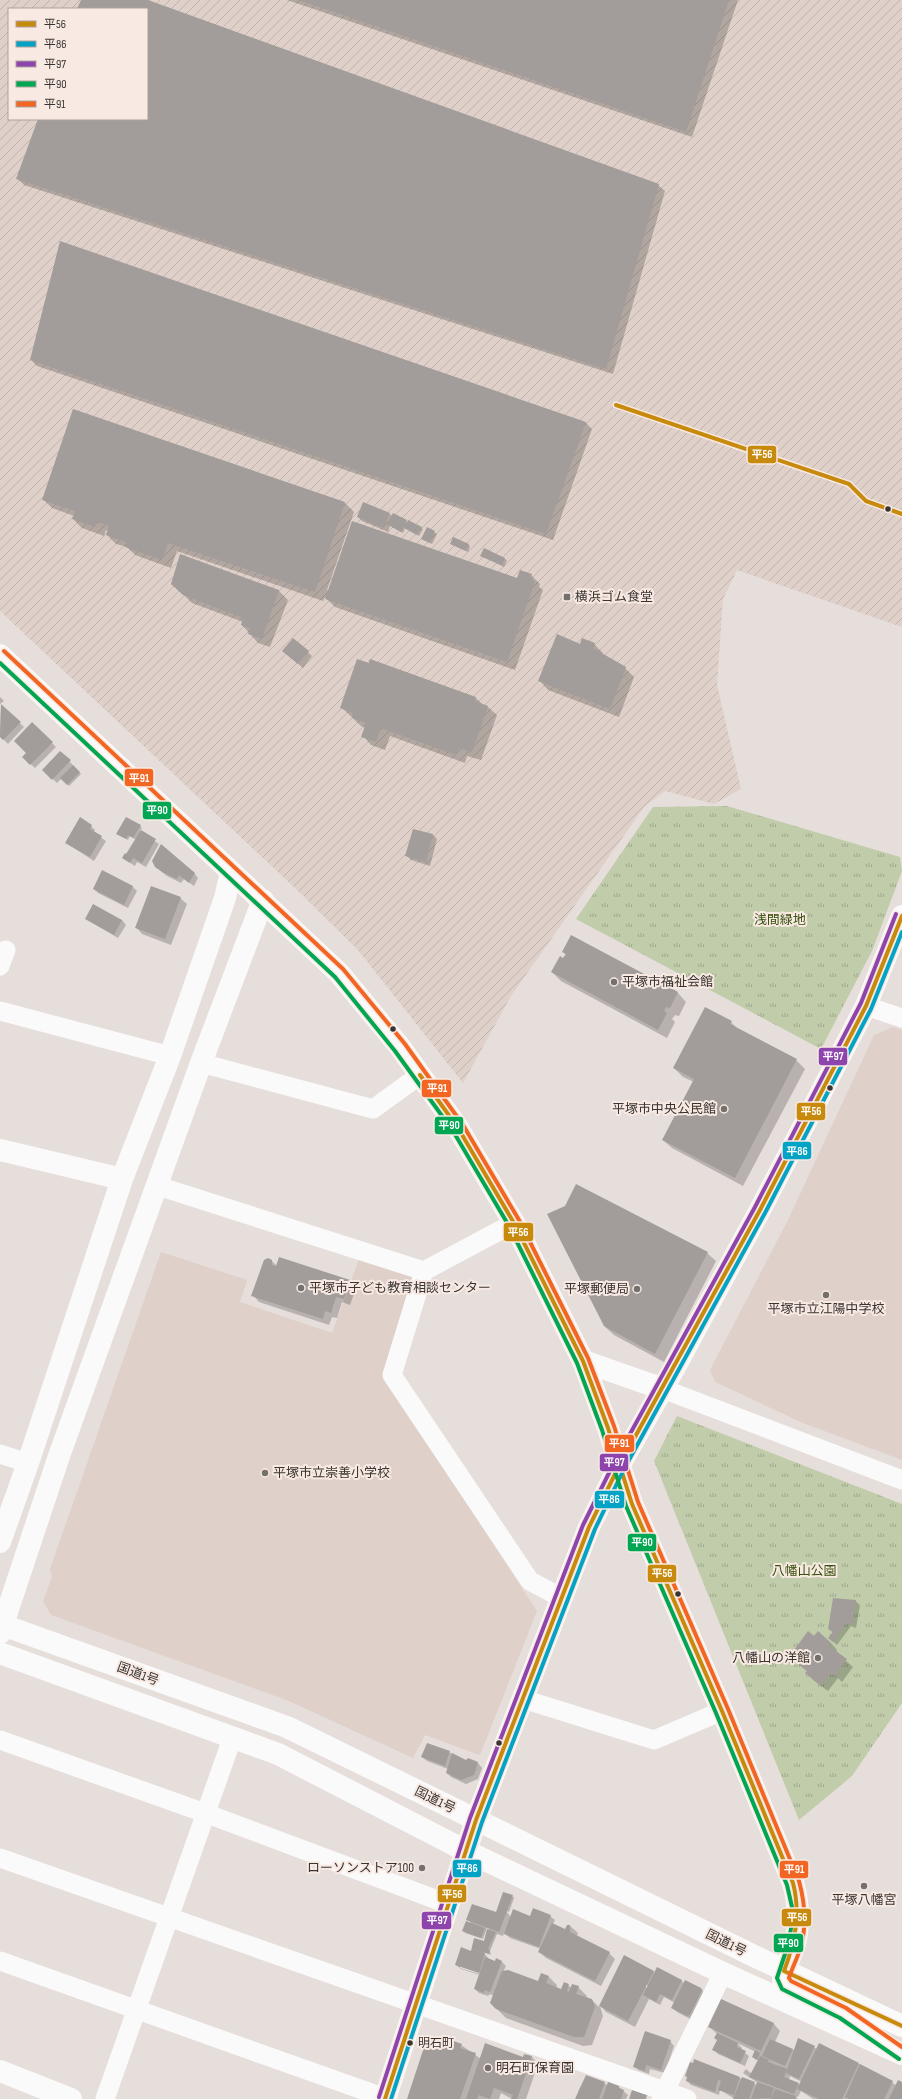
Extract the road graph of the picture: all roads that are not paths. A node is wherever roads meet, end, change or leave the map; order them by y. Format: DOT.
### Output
graph roads {
  1 [pos="0,655"];
  2 [pos="231,872"];
  3 [pos="263,900"];
  4 [pos="902,916"];
  5 [pos="866,1006"];
  6 [pos="0,1011"];
  7 [pos="902,1018"];
  8 [pos="170,1056"];
  9 [pos="201,1063"];
  10 [pos="420,1075"];
  11 [pos="0,1150"];
  12 [pos="122,1179"];
  13 [pos="158,1186"];
  14 [pos="514,1222"];
  15 [pos="424,1271"];
  16 [pos="583,1361"];
  17 [pos="663,1389"];
  18 [pos="0,1454"];
  19 [pos="28,1464"];
  20 [pos="619,1466"];
  21 [pos="902,1480"];
  22 [pos="0,1542"];
  23 [pos="562,1598"];
  24 [pos="1,1627"];
  25 [pos="0,1652"];
  26 [pos="523,1698"];
  27 [pos="722,1711"];
  28 [pos="232,1736"];
  29 [pos="0,1740"];
  30 [pos="205,1813"];
  31 [pos="476,1820"];
  32 [pos="466,1851"];
  33 [pos="0,1858"];
  34 [pos="448,1904"];
  35 [pos="664,1912"];
  36 [pos="169,1918"];
  37 [pos="0,1961"];
  38 [pos="784,1971"];
  39 [pos="723,1973"];
  40 [pos="415,2005"];
  41 [pos="136,2009"];
  42 [pos="902,2026"];
  43 [pos="901,2054"];
  44 [pos="0,2071"];
  45 [pos="662,2096"];
  46 [pos="71,2099"];
  47 [pos="105,2099"];
  48 [pos="386,2099"];
  49 [pos="687,2099"];
  1 -- 2 [label="main road"];
  2 -- 3 [label="main road"];
  2 -- 8 [label="main road"];
  3 -- 9 [label="main road"];
  3 -- 10 [label="main road"];
  4 -- 5 [label="main road"];
  5 -- 7 [label="street"];
  5 -- 17 [label="main road"];
  6 -- 8 [label="street"];
  8 -- 12 [label="main road"];
  9 -- 10 [label="street"];
  9 -- 13 [label="main road"];
  10 -- 14 [label="main road"];
  11 -- 12 [label="main road"];
  12 -- 19 [label="main road"];
  13 -- 15 [label="street"];
  13 -- 24 [label="main road"];
  14 -- 15 [label="street"];
  14 -- 16 [label="main road"];
  15 -- 23 [label="street"];
  16 -- 17 [label="main road"];
  16 -- 20 [label="main road"];
  17 -- 20 [label="main road"];
  17 -- 21 [label="street"];
  18 -- 19 [label="street"];
  19 -- 22 [label="main road"];
  20 -- 23 [label="main road"];
  20 -- 27 [label="main road"];
  23 -- 26 [label="main road"];
  24 -- 31 [label="main road, 国道1号"];
  25 -- 28 [label="main road, 国道1号"];
  26 -- 27 [label="street"];
  26 -- 31 [label="main road"];
  27 -- 38 [label="main road"];
  28 -- 30 [label="street"];
  28 -- 32 [label="main road, 国道1号"];
  29 -- 30 [label="street"];
  30 -- 34 [label="street"];
  30 -- 36 [label="street"];
  31 -- 32 [label="main road"];
  31 -- 35 [label="main road, 国道1号"];
  32 -- 34 [label="main road"];
  32 -- 39 [label="main road, 国道1号"];
  33 -- 36 [label="street"];
  34 -- 40 [label="main road"];
  35 -- 38 [label="main road, 国道1号"];
  35 -- 39 [label="main road"];
  36 -- 40 [label="street"];
  36 -- 41 [label="street"];
  37 -- 41 [label="street"];
  38 -- 42 [label="main road, 国道1号"];
  38 -- 43 [label="main road"];
  39 -- 43 [label="main road, 国道1号"];
  39 -- 45 [label="street"];
  40 -- 45 [label="street"];
  40 -- 48 [label="main road"];
  41 -- 47 [label="street"];
  41 -- 48 [label="street"];
  44 -- 46 [label="main road"];
  45 -- 49 [label="street"];
}
